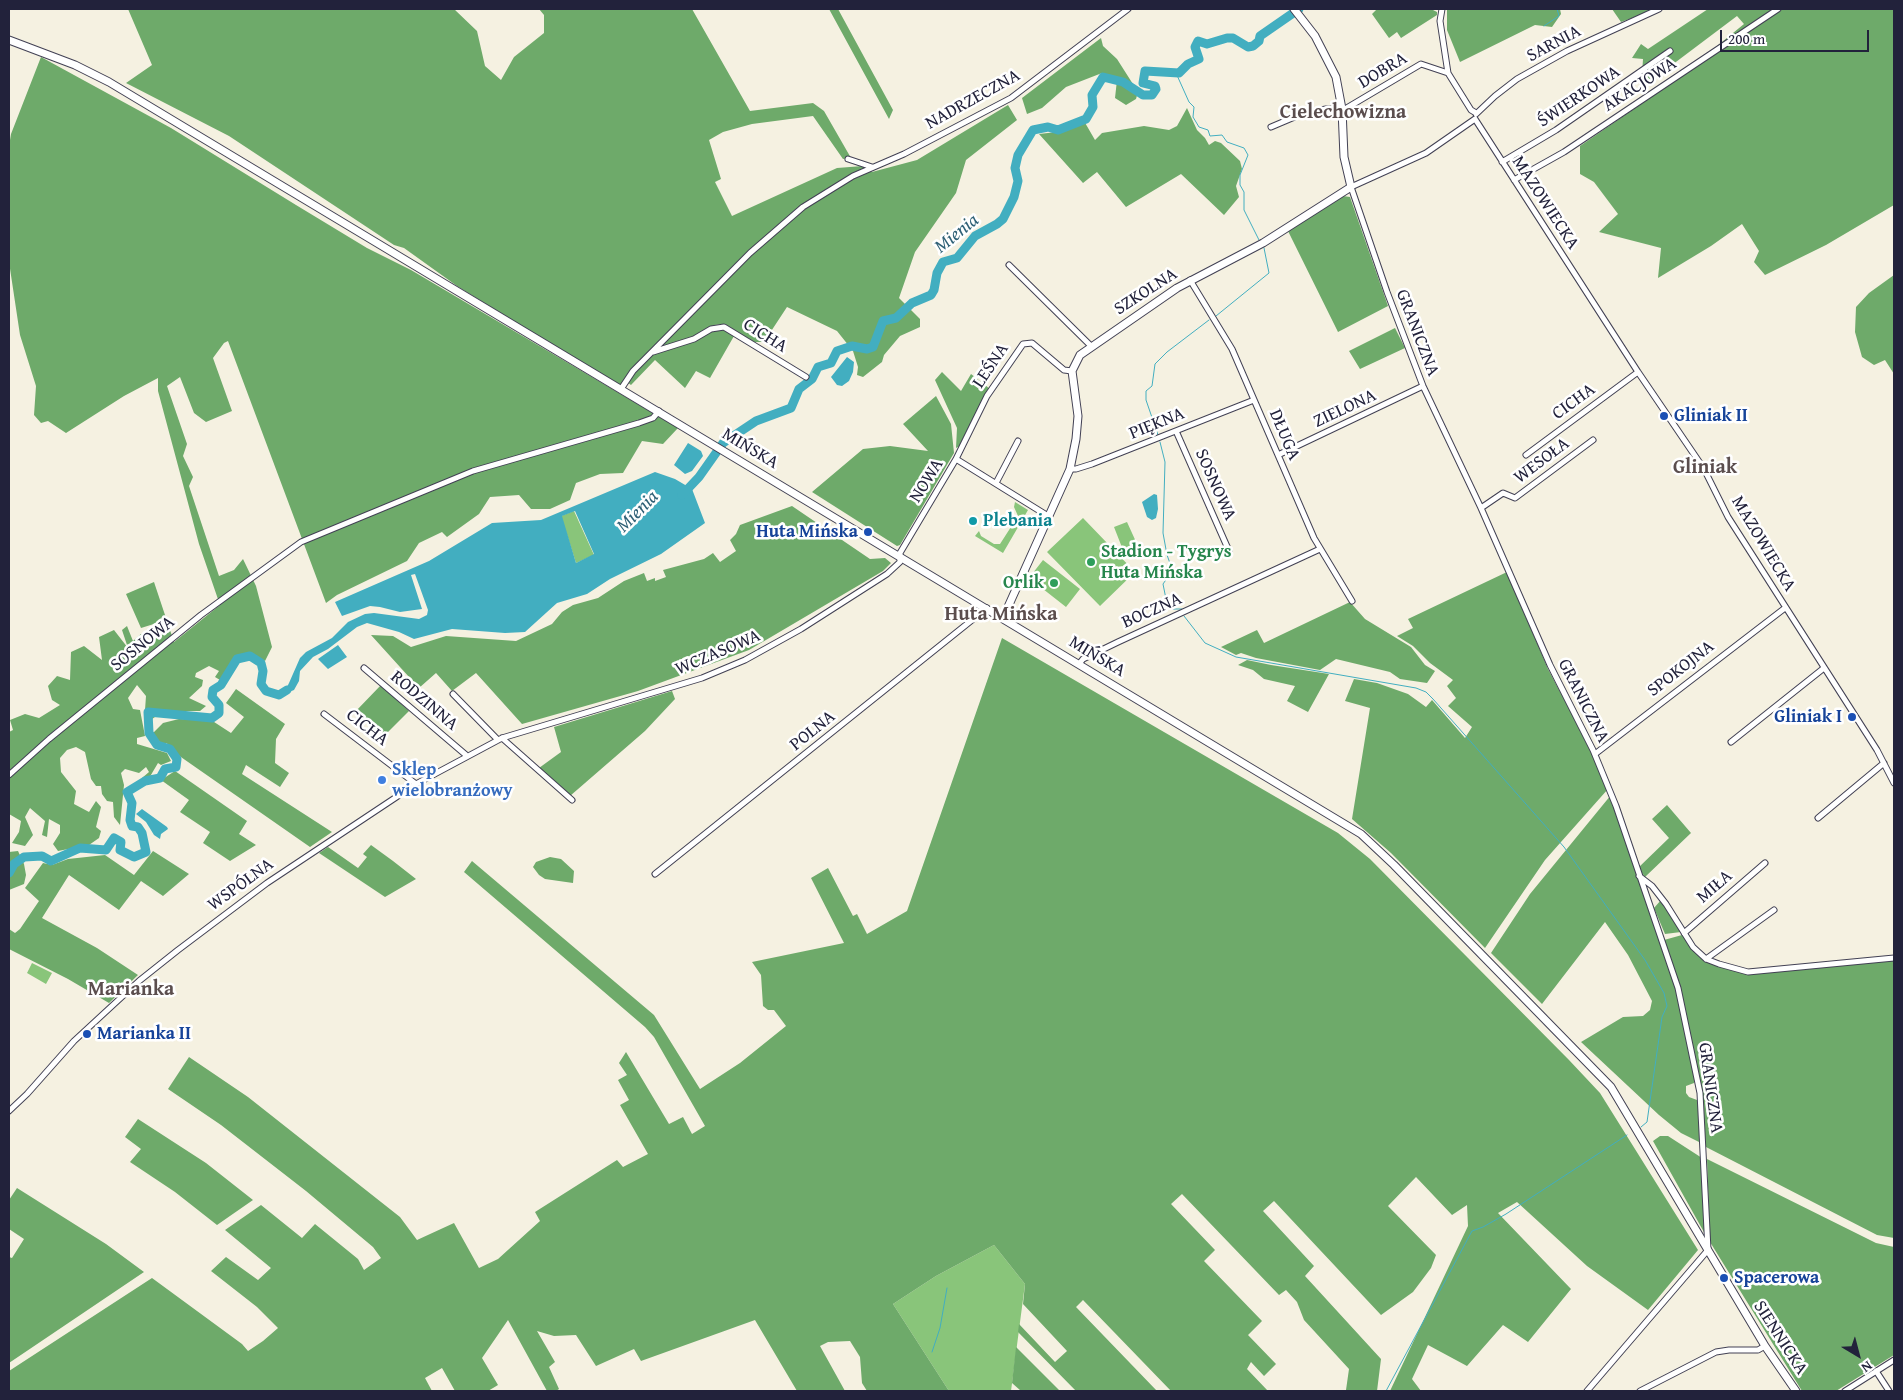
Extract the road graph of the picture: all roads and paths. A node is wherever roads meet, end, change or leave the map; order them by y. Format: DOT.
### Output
graph roads {
  1 [pos="1128,9"];
  2 [pos="1294,9"];
  3 [pos="1442,9"];
  4 [pos="1658,9"];
  5 [pos="1778,9"];
  6 [pos="9,40"];
  7 [pos="1670,51"];
  8 [pos="1448,73"];
  9 [pos="1342,109"];
  10 [pos="1476,113"];
  11 [pos="1475,119"];
  12 [pos="1271,127"];
  13 [pos="848,160"];
  14 [pos="1502,162"];
  15 [pos="872,167"];
  16 [pos="1514,180"];
  17 [pos="1351,187"];
  18 [pos="1009,265"];
  19 [pos="1190,280"];
  20 [pos="1091,346"];
  21 [pos="653,352"];
  22 [pos="1072,371"];
  23 [pos="1638,372"];
  24 [pos="806,377"];
  25 [pos="1423,386"];
  26 [pos="621,389"];
  27 [pos="1254,400"];
  28 [pos="658,411"];
  29 [pos="1176,431"];
  30 [pos="1593,440"];
  31 [pos="1018,441"];
  32 [pos="1278,455"];
  33 [pos="1526,455"];
  34 [pos="956,459"];
  35 [pos="1070,468"];
  36 [pos="996,483"];
  37 [pos="1481,508"];
  38 [pos="1048,516"];
  39 [pos="1320,549"];
  40 [pos="1229,551"];
  41 [pos="900,558"];
  42 [pos="1352,601"];
  43 [pos="987,608"];
  44 [pos="1785,608"];
  45 [pos="1003,618"];
  46 [pos="1079,664"];
  47 [pos="364,668"];
  48 [pos="1824,668"];
  49 [pos="453,694"];
  50 [pos="324,714"];
  51 [pos="525,730"];
  52 [pos="500,739"];
  53 [pos="1731,742"];
  54 [pos="1595,754"];
  55 [pos="466,755"];
  56 [pos="1884,763"];
  57 [pos="9,775"];
  58 [pos="1894,783"];
  59 [pos="416,784"];
  60 [pos="572,800"];
  61 [pos="1818,818"];
  62 [pos="1766,863"];
  63 [pos="655,874"];
  64 [pos="1639,876"];
  65 [pos="1774,910"];
  66 [pos="1684,933"];
  67 [pos="1894,958"];
  68 [pos="1706,959"];
  69 [pos="9,1111"];
  70 [pos="1708,1250"];
  71 [pos="1765,1346"];
  72 [pos="1894,1360"];
  73 [pos="1876,1372"];
  74 [pos="1587,1391"];
  75 [pos="1640,1391"];
  76 [pos="1796,1391"];
  77 [pos="1845,1391"];
  78 [pos="1889,1391"];
  1 -- 15 [label="street, NADRZECZNA"];
  2 -- 9 [label="main road"];
  3 -- 8 [label="street"];
  4 -- 10 [label="street, SARNIA"];
  5 -- 16 [label="street, AKACJOWA"];
  6 -- 26 [label="main road, MIŃSKA"];
  7 -- 14 [label="street, ŚWIERKOWA"];
  8 -- 9 [label="street, DOBRA"];
  8 -- 10 [label="street"];
  9 -- 12 [label="street"];
  9 -- 17 [label="main road"];
  10 -- 11 [label="street"];
  11 -- 14 [label="street, MAZOWIECKA"];
  11 -- 17 [label="street, SZKOLNA"];
  13 -- 15 [label="street"];
  14 -- 16 [label="street, MAZOWIECKA"];
  15 -- 21 [label="street, NADRZECZNA"];
  16 -- 23 [label="street, MAZOWIECKA"];
  17 -- 19 [label="main road, SZKOLNA"];
  17 -- 25 [label="street, GRANICZNA"];
  18 -- 20 [label="street"];
  19 -- 20 [label="main road, SZKOLNA"];
  19 -- 27 [label="street, DŁUGA"];
  20 -- 22 [label="main road, SZKOLNA"];
  21 -- 24 [label="street, CICHA"];
  21 -- 26 [label="street, NADRZECZNA"];
  22 -- 34 [label="street, LEŚNA"];
  22 -- 35 [label="main road"];
  23 -- 33 [label="street, CICHA"];
  23 -- 44 [label="street, MAZOWIECKA"];
  25 -- 32 [label="street, ZIELONA"];
  25 -- 37 [label="street, GRANICZNA"];
  26 -- 28 [label="main road, MIŃSKA"];
  27 -- 29 [label="street, PIĘKNA"];
  27 -- 32 [label="street, DŁUGA"];
  28 -- 41 [label="main road, MIŃSKA"];
  28 -- 57 [label="street, SOSNOWA"];
  29 -- 35 [label="street, PIĘKNA"];
  29 -- 40 [label="street, SOSNOWA"];
  30 -- 37 [label="street, WESOŁA"];
  31 -- 36 [label="street"];
  32 -- 39 [label="street, DŁUGA"];
  34 -- 36 [label="street, NOWA"];
  34 -- 41 [label="street, NOWA"];
  35 -- 38 [label="main road"];
  36 -- 38 [label="street, NOWA"];
  37 -- 54 [label="street, GRANICZNA"];
  38 -- 45 [label="main road"];
  39 -- 42 [label="street, DŁUGA"];
  39 -- 46 [label="street, BOCZNA"];
  41 -- 43 [label="main road, MIŃSKA"];
  41 -- 51 [label="street, WCZASOWA"];
  43 -- 45 [label="main road, MIŃSKA"];
  43 -- 63 [label="street, POLNA"];
  44 -- 48 [label="street, MAZOWIECKA"];
  44 -- 54 [label="street, SPOKOJNA"];
  45 -- 46 [label="main road, MIŃSKA"];
  46 -- 70 [label="main road, MIŃSKA"];
  47 -- 55 [label="street, RODZINNA"];
  48 -- 53 [label="street"];
  48 -- 56 [label="street, MAZOWIECKA"];
  49 -- 52 [label="street"];
  50 -- 59 [label="street, CICHA"];
  51 -- 52 [label="street, WSPÓLNA"];
  52 -- 55 [label="street, WSPÓLNA"];
  52 -- 60 [label="street"];
  54 -- 64 [label="street, GRANICZNA"];
  55 -- 59 [label="street, WSPÓLNA"];
  56 -- 58 [label="street, MAZOWIECKA"];
  56 -- 61 [label="street"];
  59 -- 69 [label="street, WSPÓLNA"];
  62 -- 66 [label="street, MIŁA"];
  64 -- 66 [label="street"];
  64 -- 70 [label="street, GRANICZNA"];
  65 -- 68 [label="street"];
  66 -- 68 [label="street"];
  67 -- 68 [label="street"];
  70 -- 71 [label="main road, SIENNICKA"];
  70 -- 74 [label="street"];
  71 -- 75 [label="street"];
  71 -- 76 [label="main road, SIENNICKA"];
  72 -- 73 [label="street"];
  73 -- 77 [label="street"];
  73 -- 78 [label="street"];
}
